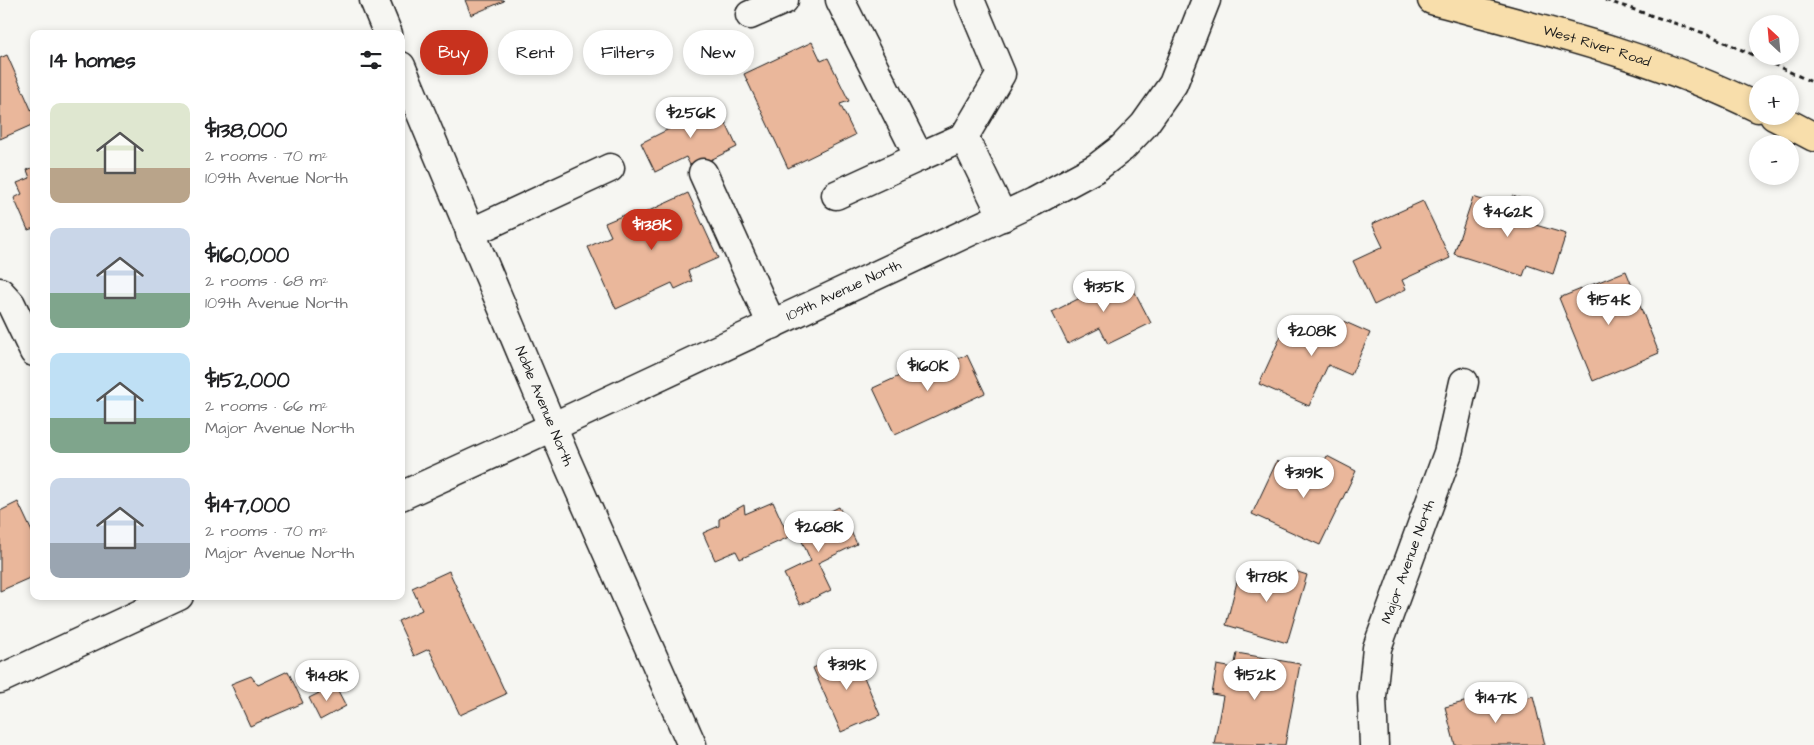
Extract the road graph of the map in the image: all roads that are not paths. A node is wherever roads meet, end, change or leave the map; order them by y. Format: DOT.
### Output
graph roads {
  1 [pos="374,0"];
  2 [pos="784,0"];
  3 [pos="840,0"];
  4 [pos="970,0"];
  5 [pos="1206,0"];
  6 [pos="1432,0"];
  7 [pos="750,15"];
  8 [pos="386,30"];
  9 [pos="405,76"];
  10 [pos="1749,104"];
  11 [pos="1791,125"];
  12 [pos="964,137"];
  13 [pos="1814,137"];
  14 [pos="919,157"];
  15 [pos="610,168"];
  16 [pos="703,173"];
  17 [pos="836,195"];
  18 [pos="1003,217"];
  19 [pos="470,233"];
  20 [pos="0,292"];
  21 [pos="772,325"];
  22 [pos="30,344"];
  23 [pos="1464,382"];
  24 [pos="552,427"];
  25 [pos="405,494"];
  26 [pos="163,600"];
  27 [pos="0,679"];
  28 [pos="692,745"];
  29 [pos="1374,745"];
  1 -- 8 [label="street"];
  2 -- 7 [label="street"];
  3 -- 14 [label="street"];
  4 -- 12 [label="street"];
  5 -- 18 [label="street, 109th Avenue North"];
  6 -- 10 [label="main road, West River Road"];
  9 -- 19 [label="street, Noble Avenue North"];
  11 -- 13 [label="main road"];
  12 -- 14 [label="street"];
  12 -- 18 [label="street"];
  14 -- 17 [label="street"];
  15 -- 19 [label="street"];
  16 -- 21 [label="street"];
  18 -- 21 [label="street, 109th Avenue North"];
  19 -- 24 [label="street, Noble Avenue North"];
  20 -- 22 [label="street"];
  21 -- 24 [label="street, 109th Avenue North"];
  23 -- 29 [label="street, Major Avenue North"];
  24 -- 25 [label="street, 109th Avenue North"];
  24 -- 28 [label="street, Noble Avenue North"];
  26 -- 27 [label="street"];
}
